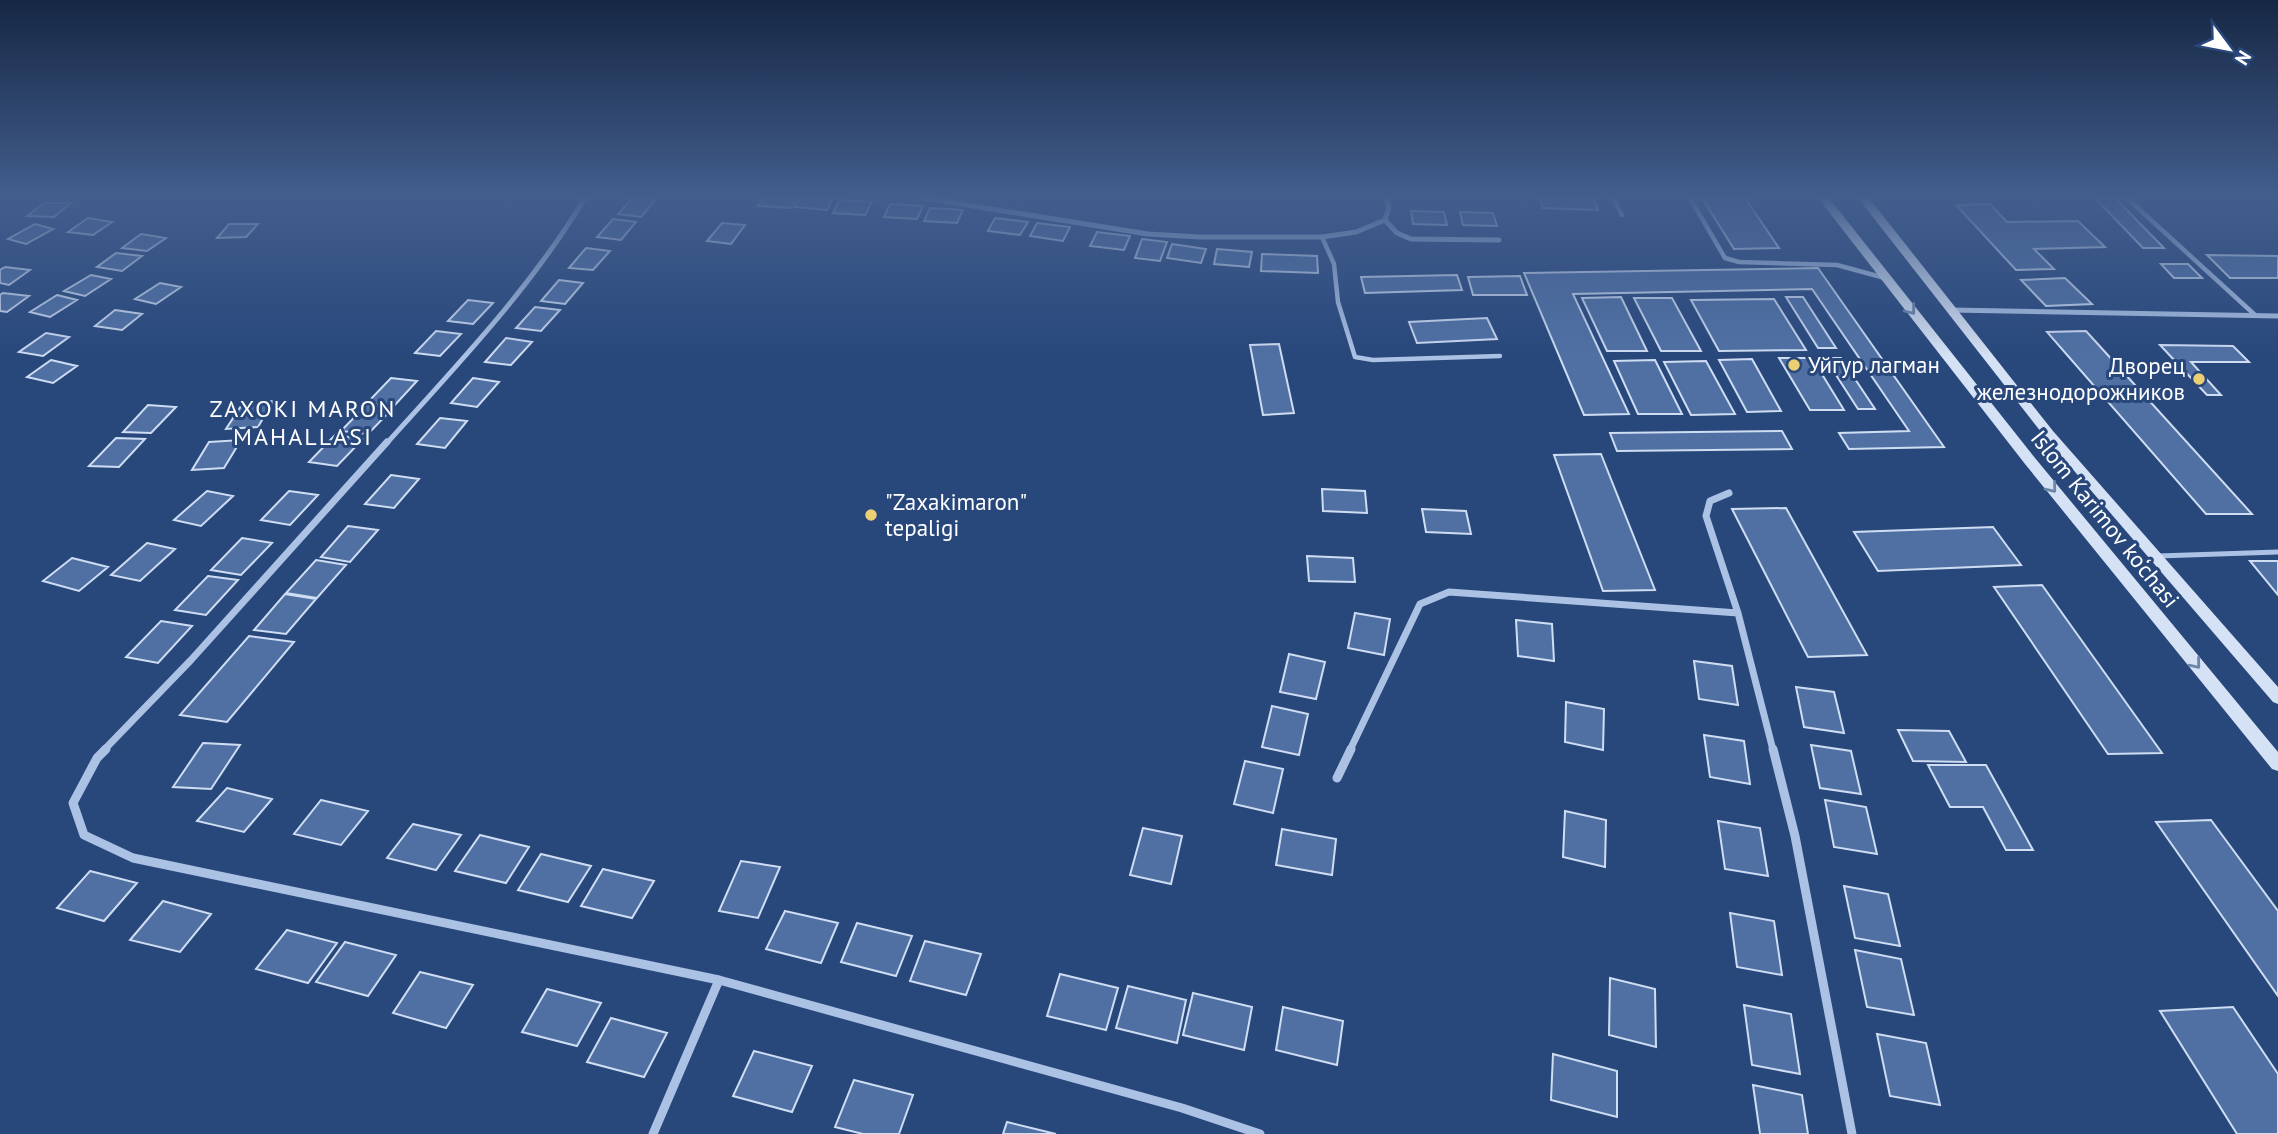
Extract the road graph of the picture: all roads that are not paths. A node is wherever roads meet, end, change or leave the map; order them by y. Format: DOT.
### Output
graph roads {
  1 [pos="552,251"];
  2 [pos="1328,251"];
  3 [pos="1722,251"];
  4 [pos="1865,251"];
  5 [pos="1905,251"];
  6 [pos="2185,251"];
  7 [pos="1886,278"];
  8 [pos="1951,310"];
  9 [pos="2255,315"];
  10 [pos="2278,316"];
  11 [pos="1500,356"];
  12 [pos="1729,493"];
  13 [pos="2278,552"];
  14 [pos="2155,556"];
  15 [pos="1738,613"];
  16 [pos="2278,698"];
  17 [pos="2278,764"];
  18 [pos="1337,778"];
  19 [pos="719,980"];
  20 [pos="653,1134"];
  21 [pos="1260,1134"];
  22 [pos="1852,1134"];
  1 -- 19 [label="street"];
  2 -- 11 [label="lane"];
  3 -- 7 [label="lane"];
  4 -- 7 [label="main road, Islom Karimov ko‘chasi"];
  5 -- 8 [label="main road, Islom Karimov ko‘chasi"];
  6 -- 9 [label="lane"];
  7 -- 17 [label="main road, Islom Karimov ko‘chasi, one-way"];
  8 -- 9 [label="street"];
  8 -- 14 [label="main road, Islom Karimov ko‘chasi"];
  9 -- 10 [label="street"];
  12 -- 15 [label="street"];
  13 -- 14 [label="lane"];
  14 -- 16 [label="main road, Islom Karimov ko‘chasi"];
  15 -- 18 [label="street"];
  15 -- 22 [label="street"];
  19 -- 20 [label="street"];
  19 -- 21 [label="street"];
}
